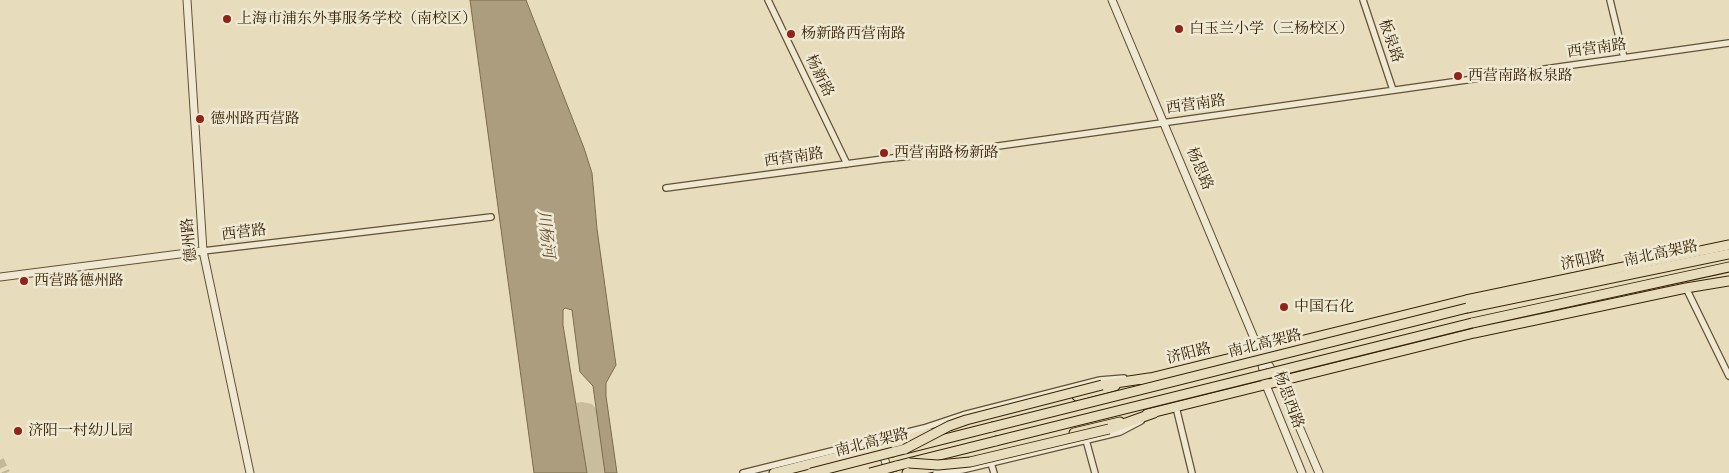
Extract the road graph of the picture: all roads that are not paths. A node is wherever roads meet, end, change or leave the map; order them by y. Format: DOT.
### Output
graph roads {
  1 [pos="187,0"];
  2 [pos="768,0"];
  3 [pos="1112,0"];
  4 [pos="1363,0"];
  5 [pos="1610,0"];
  6 [pos="1729,43"];
  7 [pos="1624,58"];
  8 [pos="1393,90"];
  9 [pos="1164,122"];
  10 [pos="847,164"];
  11 [pos="666,188"];
  12 [pos="491,216"];
  13 [pos="1729,245"];
  14 [pos="203,251"];
  15 [pos="1729,254"];
  16 [pos="1729,268"];
  17 [pos="0,277"];
  18 [pos="1729,281"];
  19 [pos="1686,288"];
  20 [pos="1259,350"];
  21 [pos="1729,376"];
  22 [pos="1149,378"];
  23 [pos="1280,382"];
  24 [pos="1266,385"];
  25 [pos="1176,407"];
  26 [pos="1154,413"];
  27 [pos="1086,440"];
  28 [pos="880,446"];
  29 [pos="905,449"];
  30 [pos="909,463"];
  31 [pos="992,463"];
  32 [pos="250,473"];
  33 [pos="743,473"];
  34 [pos="774,473"];
  35 [pos="811,473"];
  36 [pos="870,473"];
  37 [pos="883,473"];
  38 [pos="889,473"];
  39 [pos="907,473"];
  40 [pos="936,473"];
  41 [pos="994,473"];
  42 [pos="1094,473"];
  43 [pos="1192,473"];
  44 [pos="1302,473"];
  45 [pos="1319,473"];
  1 -- 14 [label="street, 德州路"];
  2 -- 10 [label="street, 杨新路"];
  3 -- 9 [label="street, 杨思路"];
  4 -- 8 [label="street, 板泉路"];
  5 -- 7 [label="street"];
  6 -- 7 [label="street, 西营南路"];
  7 -- 8 [label="street, 西营南路"];
  8 -- 9 [label="street, 西营南路"];
  9 -- 10 [label="street, 西营南路"];
  9 -- 20 [label="street, 杨思路"];
  10 -- 11 [label="street, 西营南路"];
  12 -- 14 [label="street, 西营路"];
  13 -- 20 [label="main road, 济阳路"];
  14 -- 17 [label="street, 西营路"];
  14 -- 32 [label="street, 德州路"];
  15 -- 29 [label="main road, 南北高架路, bridge"];
  16 -- 30 [label="main road, 南北高架路, bridge"];
  18 -- 19 [label="main road"];
  19 -- 21 [label="street"];
  19 -- 23 [label="main road"];
  20 -- 22 [label="main road, 济阳路"];
  20 -- 23 [label="street, 杨思西路"];
  20 -- 24 [label="street, 杨思西路"];
  22 -- 28 [label="main road, 济阳路"];
  22 -- 29 [label="main road, bridge"];
  22 -- 33 [label="street"];
  23 -- 24 [label="main road"];
  23 -- 45 [label="street, 杨思西路"];
  24 -- 25 [label="main road"];
  24 -- 44 [label="street, 杨思西路"];
  25 -- 26 [label="main road"];
  25 -- 43 [label="street"];
  26 -- 27 [label="street"];
  26 -- 30 [label="main road, bridge"];
  26 -- 39 [label="main road"];
  27 -- 31 [label="street"];
  27 -- 42 [label="street"];
  28 -- 34 [label="main road, 济阳路"];
  28 -- 37 [label="street"];
  28 -- 38 [label="street"];
  29 -- 35 [label="main road, 南北高架路, bridge"];
  30 -- 36 [label="main road, 南北高架路, bridge"];
  31 -- 40 [label="street"];
  31 -- 41 [label="street"];
}
